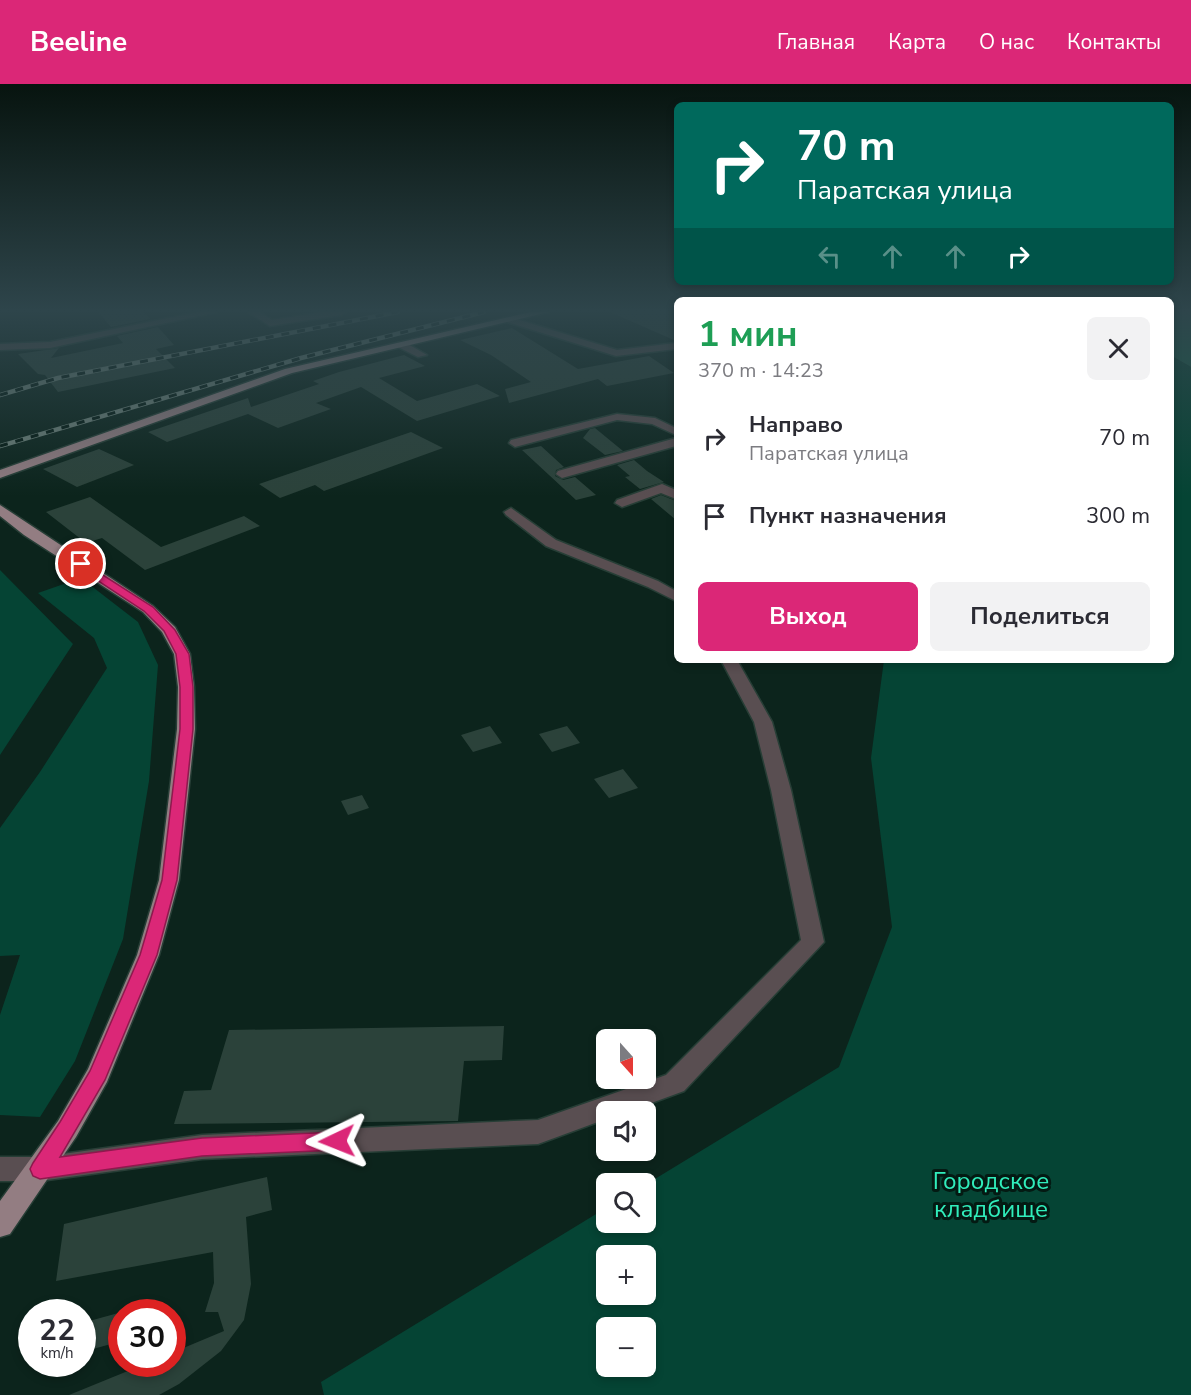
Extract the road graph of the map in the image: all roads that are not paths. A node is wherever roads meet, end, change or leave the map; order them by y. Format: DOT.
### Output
graph roads {
  1 [pos="283,373"];
  2 [pos="674,431"];
  3 [pos="515,443"];
  4 [pos="674,443"];
  5 [pos="0,474"];
  6 [pos="562,474"];
  7 [pos="674,494"];
  8 [pos="622,503"];
  9 [pos="0,508"];
  10 [pos="512,512"];
  11 [pos="674,596"];
  12 [pos="731,663"];
  13 [pos="0,1169"];
  14 [pos="40,1169"];
  15 [pos="0,1224"];
  1 -- 5 [label="main road"];
  2 -- 3 [label="street"];
  4 -- 6 [label="street"];
  7 -- 8 [label="street"];
  9 -- 14 [label="main road"];
  10 -- 11 [label="street"];
  12 -- 14 [label="street"];
  13 -- 14 [label="street"];
  14 -- 15 [label="main road"];
}
